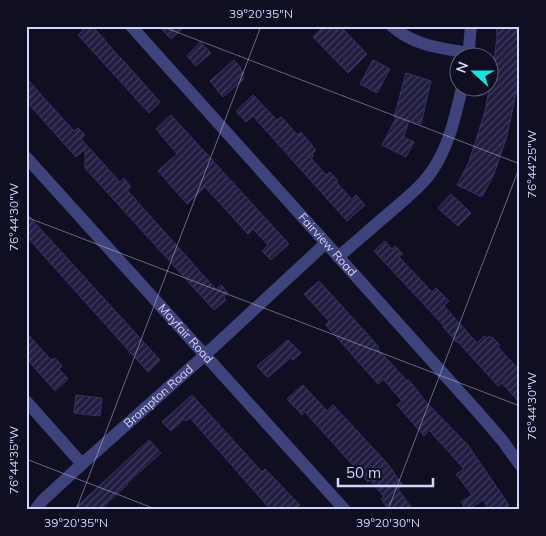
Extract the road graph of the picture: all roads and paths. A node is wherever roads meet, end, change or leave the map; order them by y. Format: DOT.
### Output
graph roads {
  1 [pos="131,26"];
  2 [pos="392,26"];
  3 [pos="471,26"];
  4 [pos="469,48"];
  5 [pos="448,50"];
  6 [pos="460,98"];
  7 [pos="26,157"];
  8 [pos="326,243"];
  9 [pos="338,257"];
  10 [pos="205,355"];
  11 [pos="26,401"];
  12 [pos="82,464"];
  13 [pos="520,465"];
  14 [pos="35,510"];
  15 [pos="345,510"];
  1 -- 8 [label="street, Fairview Road"];
  2 -- 5 [label="street"];
  3 -- 4 [label="street"];
  6 -- 9 [label="street"];
  7 -- 10 [label="street, Mayfair Road"];
  8 -- 9 [label="street, Fairview Road"];
  8 -- 10 [label="street, Brompton Road"];
  9 -- 13 [label="street, Fairview Road"];
  10 -- 12 [label="street, Brompton Road"];
  10 -- 15 [label="street, Mayfair Road"];
  11 -- 12 [label="street"];
  12 -- 14 [label="street, Brompton Road"];
}
